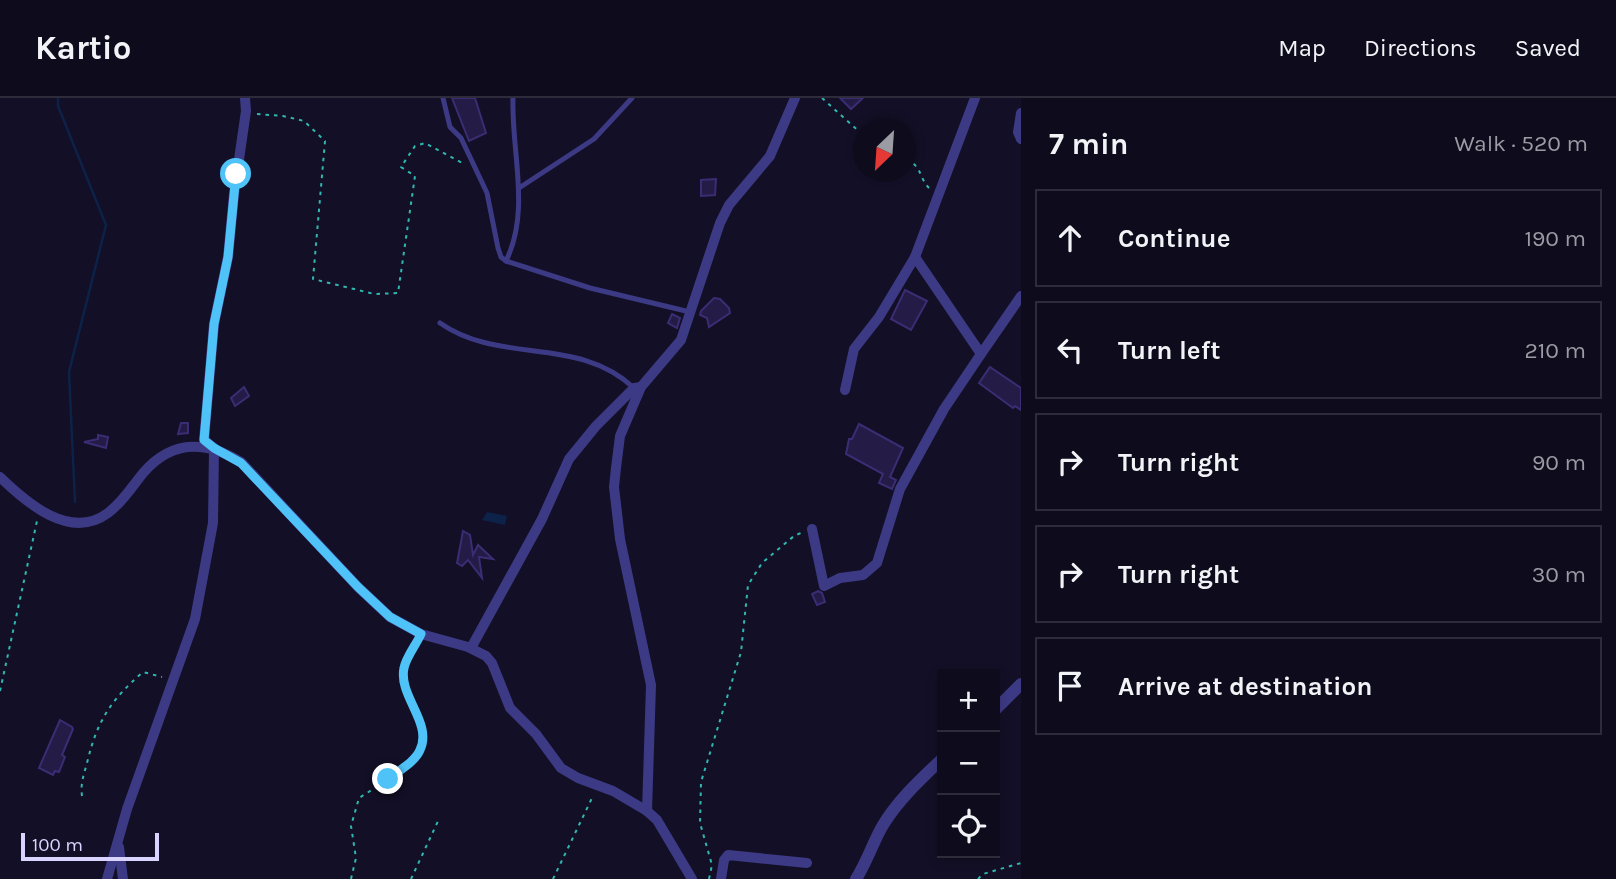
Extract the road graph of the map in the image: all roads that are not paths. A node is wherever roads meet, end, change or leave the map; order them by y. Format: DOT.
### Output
graph roads {
  1 [pos="245,98"];
  2 [pos="443,98"];
  3 [pos="513,98"];
  4 [pos="632,98"];
  5 [pos="795,98"];
  6 [pos="975,98"];
  7 [pos="1021,113"];
  8 [pos="1021,139"];
  9 [pos="519,188"];
  10 [pos="915,257"];
  11 [pos="506,261"];
  12 [pos="1021,296"];
  13 [pos="690,312"];
  14 [pos="440,323"];
  15 [pos="981,354"];
  16 [pos="637,388"];
  17 [pos="845,390"];
  18 [pos="214,448"];
  19 [pos="0,477"];
  20 [pos="812,529"];
  21 [pos="471,649"];
  22 [pos="1021,684"];
  23 [pos="1000,705"];
  24 [pos="937,764"];
  25 [pos="647,811"];
  26 [pos="118,844"];
  27 [pos="807,863"];
  28 [pos="107,879"];
  29 [pos="123,879"];
  30 [pos="692,879"];
  31 [pos="722,879"];
  32 [pos="856,879"];
  1 -- 18 [label="street"];
  2 -- 11 [label="lane"];
  3 -- 9 [label="lane"];
  4 -- 9 [label="lane"];
  5 -- 13 [label="street"];
  6 -- 10 [label="street"];
  7 -- 8 [label="street"];
  9 -- 11 [label="lane"];
  10 -- 15 [label="street"];
  10 -- 17 [label="street"];
  11 -- 13 [label="lane"];
  12 -- 15 [label="street"];
  13 -- 16 [label="street"];
  14 -- 16 [label="lane"];
  15 -- 20 [label="street"];
  16 -- 21 [label="street"];
  16 -- 25 [label="street"];
  18 -- 19 [label="street"];
  18 -- 21 [label="street"];
  18 -- 26 [label="street"];
  21 -- 25 [label="street"];
  22 -- 23 [label="street"];
  24 -- 32 [label="street"];
  25 -- 30 [label="street"];
  26 -- 28 [label="street"];
  26 -- 29 [label="street"];
  27 -- 31 [label="street"];
}
